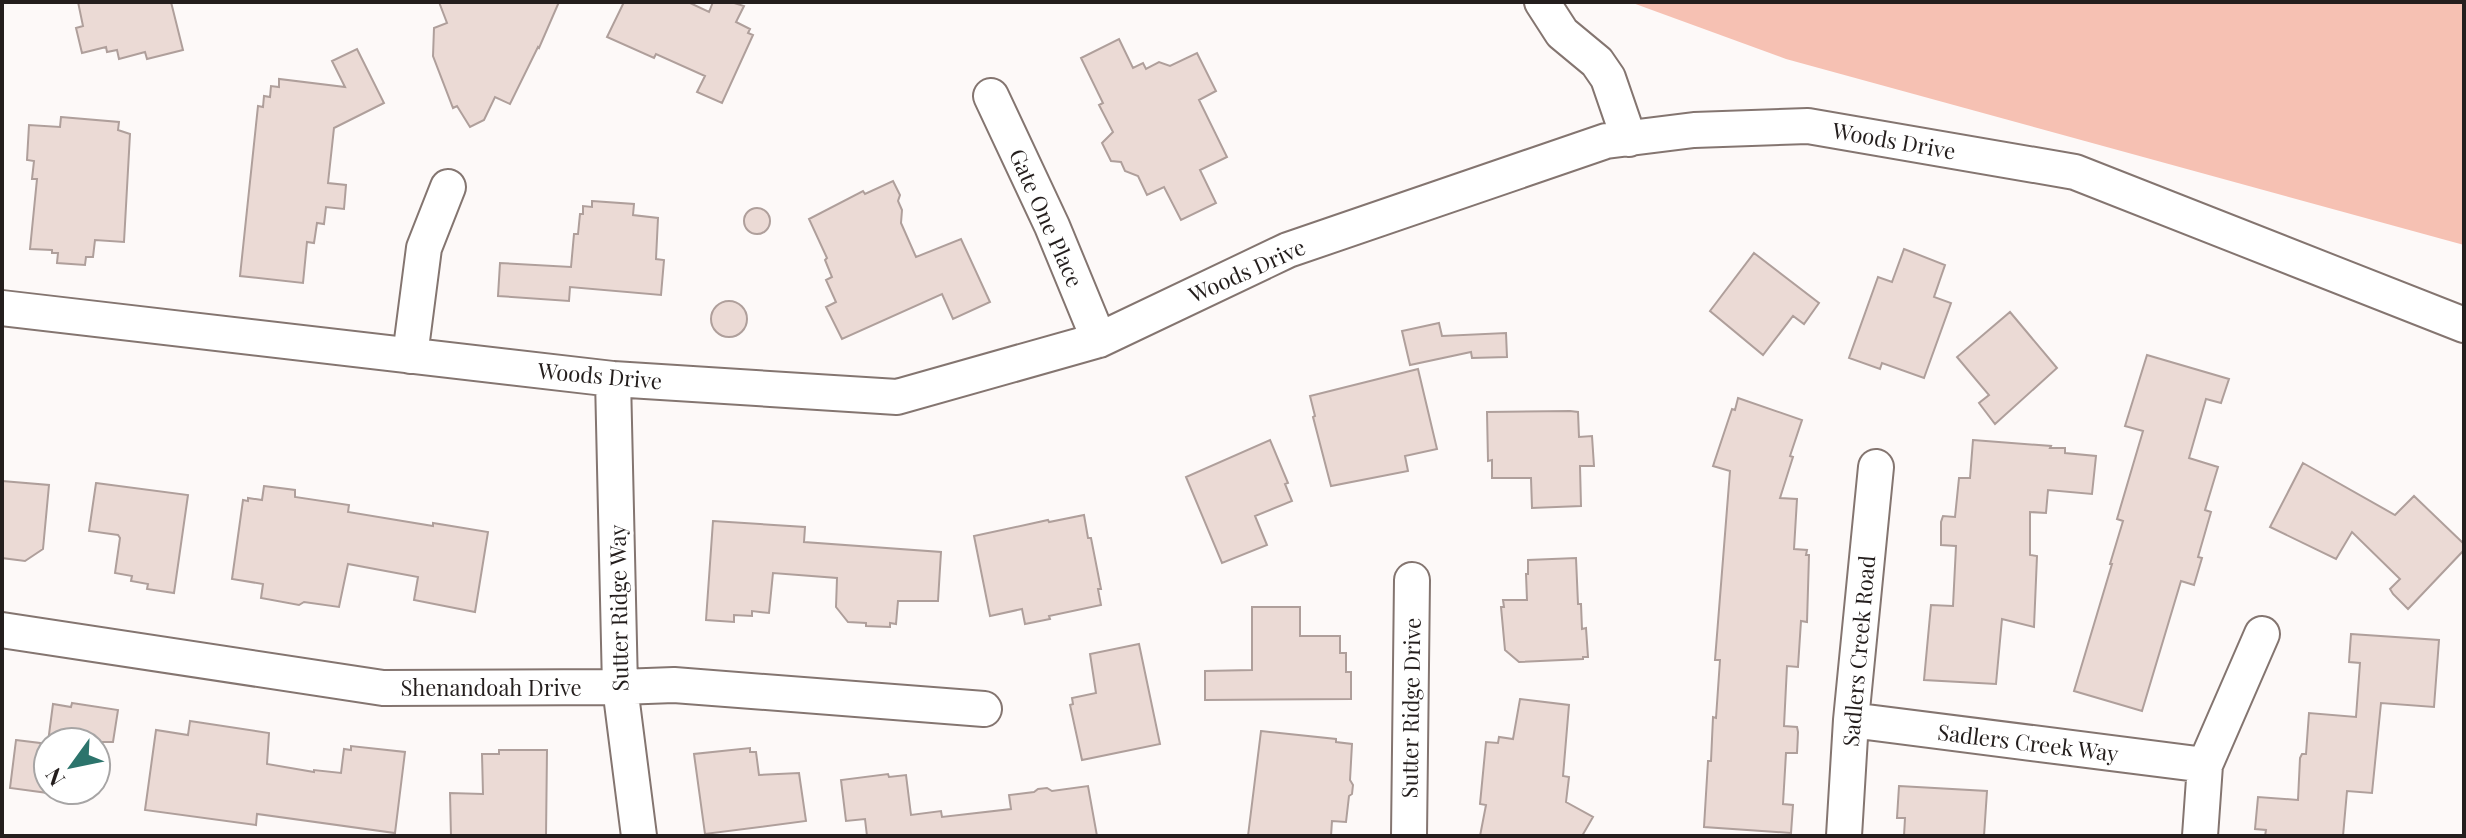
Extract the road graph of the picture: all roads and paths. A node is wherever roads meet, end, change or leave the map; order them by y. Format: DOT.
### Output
graph roads {
  1 [pos="1542,2"];
  2 [pos="991,96"];
  3 [pos="1629,139"];
  4 [pos="448,187"];
  5 [pos="2,308"];
  6 [pos="2464,325"];
  7 [pos="1099,340"];
  8 [pos="410,356"];
  9 [pos="613,379"];
  10 [pos="1876,467"];
  11 [pos="1412,580"];
  12 [pos="2,630"];
  13 [pos="2262,634"];
  14 [pos="620,687"];
  15 [pos="984,709"];
  16 [pos="1851,720"];
  17 [pos="2205,765"];
  18 [pos="639,836"];
  19 [pos="1409,836"];
  20 [pos="1844,836"];
  21 [pos="2200,836"];
  1 -- 3 [label="street"];
  2 -- 7 [label="street, Gate One Place"];
  3 -- 6 [label="street, Woods Drive"];
  3 -- 7 [label="street, Woods Drive"];
  4 -- 8 [label="street"];
  5 -- 8 [label="street, Woods Drive"];
  7 -- 9 [label="street, Woods Drive"];
  8 -- 9 [label="street, Woods Drive"];
  9 -- 14 [label="street, Sutter Ridge Way"];
  10 -- 16 [label="street, Sadlers Creek Road"];
  11 -- 19 [label="street, Sutter Ridge Drive"];
  12 -- 14 [label="street, Shenandoah Drive"];
  13 -- 17 [label="street"];
  14 -- 15 [label="street, Shenandoah Drive"];
  14 -- 18 [label="street, Sutter Ridge Way"];
  16 -- 17 [label="street, Sadlers Creek Way"];
  16 -- 20 [label="street, Sadlers Creek Road"];
  17 -- 21 [label="street"];
}
